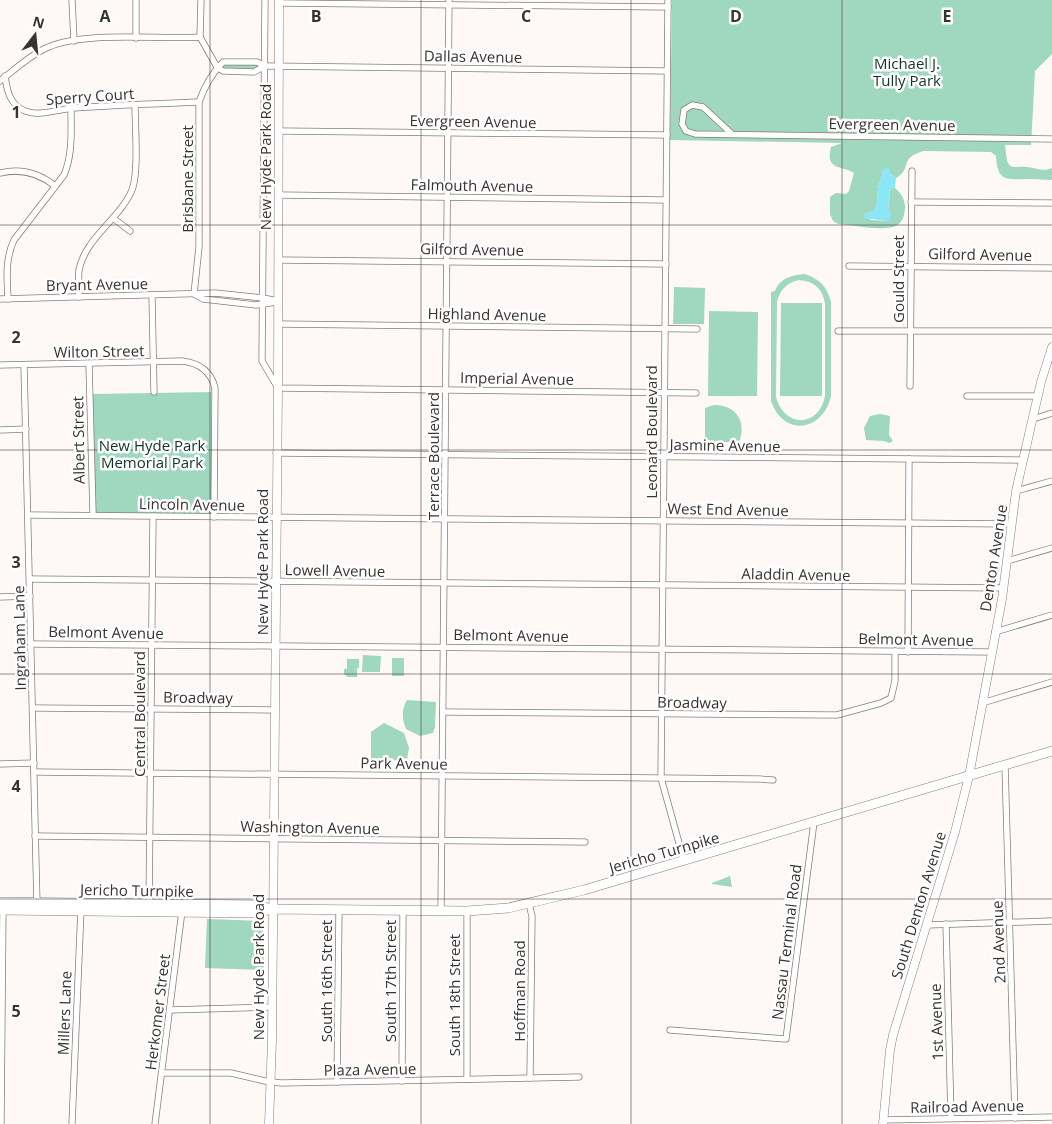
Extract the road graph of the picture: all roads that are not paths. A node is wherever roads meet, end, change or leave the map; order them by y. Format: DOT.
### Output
graph roads {
  1 [pos="72,0"];
  2 [pos="136,0"];
  3 [pos="201,0"];
  4 [pos="265,0"];
  5 [pos="668,0"];
  6 [pos="279,1"];
  7 [pos="449,2"];
  8 [pos="668,7"];
  9 [pos="200,37"];
  10 [pos="136,38"];
  11 [pos="74,41"];
  12 [pos="265,66"];
  13 [pos="279,66"];
  14 [pos="217,68"];
  15 [pos="448,68"];
  16 [pos="667,71"];
  17 [pos="3,79"];
  18 [pos="200,102"];
  19 [pos="135,105"];
  20 [pos="71,108"];
  21 [pos="279,131"];
  22 [pos="448,133"];
  23 [pos="732,134"];
  24 [pos="667,135"];
  25 [pos="1052,139"];
  26 [pos="912,171"];
  27 [pos="0,173"];
  28 [pos="55,186"];
  29 [pos="278,195"];
  30 [pos="448,198"];
  31 [pos="666,200"];
  32 [pos="912,202"];
  33 [pos="1052,203"];
  34 [pos="112,218"];
  35 [pos="130,231"];
  36 [pos="278,260"];
  37 [pos="447,262"];
  38 [pos="666,264"];
  39 [pos="849,266"];
  40 [pos="911,266"];
  41 [pos="1052,268"];
  42 [pos="194,294"];
  43 [pos="152,296"];
  44 [pos="79,298"];
  45 [pos="264,298"];
  46 [pos="8,299"];
  47 [pos="0,300"];
  48 [pos="278,301"];
  49 [pos="263,305"];
  50 [pos="278,324"];
  51 [pos="446,326"];
  52 [pos="665,328"];
  53 [pos="696,329"];
  54 [pos="910,330"];
  55 [pos="838,331"];
  56 [pos="1052,331"];
  57 [pos="1052,347"];
  58 [pos="153,362"];
  59 [pos="89,364"];
  60 [pos="24,365"];
  61 [pos="0,366"];
  62 [pos="910,386"];
  63 [pos="278,388"];
  64 [pos="446,390"];
  65 [pos="154,392"];
  66 [pos="664,392"];
  67 [pos="696,393"];
  68 [pos="967,396"];
  69 [pos="1038,396"];
  70 [pos="1052,414"];
  71 [pos="1033,419"];
  72 [pos="26,429"];
  73 [pos="0,430"];
  74 [pos="276,453"];
  75 [pos="445,455"];
  76 [pos="664,457"];
  77 [pos="909,459"];
  78 [pos="1023,460"];
  79 [pos="1052,481"];
  80 [pos="1016,491"];
  81 [pos="28,515"];
  82 [pos="92,516"];
  83 [pos="153,516"];
  84 [pos="214,517"];
  85 [pos="276,517"];
  86 [pos="445,519"];
  87 [pos="663,521"];
  88 [pos="909,523"];
  89 [pos="1012,524"];
  90 [pos="1052,548"];
  91 [pos="1007,562"];
  92 [pos="30,579"];
  93 [pos="152,580"];
  94 [pos="275,582"];
  95 [pos="444,583"];
  96 [pos="610,585"];
  97 [pos="662,585"];
  98 [pos="908,588"];
  99 [pos="1003,588"];
  100 [pos="30,596"];
  101 [pos="0,597"];
  102 [pos="1052,615"];
  103 [pos="995,632"];
  104 [pos="31,644"];
  105 [pos="152,645"];
  106 [pos="275,646"];
  107 [pos="444,647"];
  108 [pos="662,649"];
  109 [pos="895,651"];
  110 [pos="908,652"];
  111 [pos="991,652"];
  112 [pos="1052,682"];
  113 [pos="982,703"];
  114 [pos="33,708"];
  115 [pos="151,709"];
  116 [pos="274,710"];
  117 [pos="443,712"];
  118 [pos="662,714"];
  119 [pos="1052,751"];
  120 [pos="34,763"];
  121 [pos="0,764"];
  122 [pos="1006,765"];
  123 [pos="34,772"];
  124 [pos="151,773"];
  125 [pos="273,774"];
  126 [pos="443,776"];
  127 [pos="969,776"];
  128 [pos="661,778"];
  129 [pos="773,780"];
  130 [pos="814,822"];
  131 [pos="35,836"];
  132 [pos="150,838"];
  133 [pos="273,839"];
  134 [pos="442,840"];
  135 [pos="585,842"];
  136 [pos="684,861"];
  137 [pos="529,904"];
  138 [pos="2,906"];
  139 [pos="37,907"];
  140 [pos="81,907"];
  141 [pos="150,908"];
  142 [pos="182,908"];
  143 [pos="272,910"];
  144 [pos="339,910"];
  145 [pos="403,911"];
  146 [pos="441,911"];
  147 [pos="468,911"];
  148 [pos="1009,922"];
  149 [pos="1052,922"];
  150 [pos="946,924"];
  151 [pos="927,925"];
  152 [pos="272,1007"];
  153 [pos="170,1010"];
  154 [pos="1,1029"];
  155 [pos="670,1030"];
  156 [pos="162,1073"];
  157 [pos="579,1077"];
  158 [pos="530,1078"];
  159 [pos="466,1079"];
  160 [pos="402,1081"];
  161 [pos="270,1082"];
  162 [pos="337,1082"];
  163 [pos="1052,1117"];
  164 [pos="951,1118"];
  165 [pos="1015,1118"];
  166 [pos="883,1122"];
  167 [pos="1,1124"];
  168 [pos="72,1124"];
  169 [pos="155,1124"];
  170 [pos="269,1124"];
  1 -- 11 [label="street"];
  2 -- 10 [label="street"];
  3 -- 9 [label="street"];
  4 -- 12 [label="street"];
  5 -- 8 [label="street, Leonard Boulevard"];
  6 -- 7 [label="street"];
  6 -- 13 [label="main road, New Hyde Park Road"];
  7 -- 8 [label="street"];
  7 -- 15 [label="street, Terrace Boulevard"];
  8 -- 16 [label="street, Leonard Boulevard"];
  9 -- 10 [label="street"];
  9 -- 14 [label="street"];
  10 -- 11 [label="street"];
  11 -- 17 [label="street"];
  12 -- 13 [label="street, Dallas Avenue"];
  12 -- 14 [label="street"];
  12 -- 14 [label="street"];
  12 -- 45 [label="street"];
  13 -- 15 [label="street, Dallas Avenue"];
  13 -- 21 [label="main road, New Hyde Park Road"];
  14 -- 18 [label="street, Brisbane Street"];
  15 -- 16 [label="street, Dallas Avenue"];
  15 -- 22 [label="street, Terrace Boulevard"];
  16 -- 24 [label="street, Leonard Boulevard"];
  17 -- 20 [label="street, Sperry Court"];
  18 -- 19 [label="street, Sperry Court"];
  18 -- 42 [label="street, Brisbane Street"];
  19 -- 20 [label="street, Sperry Court"];
  19 -- 34 [label="street"];
  20 -- 28 [label="street"];
  21 -- 22 [label="street, Evergreen Avenue"];
  21 -- 29 [label="main road, New Hyde Park Road"];
  22 -- 24 [label="street, Evergreen Avenue"];
  22 -- 30 [label="street, Terrace Boulevard"];
  23 -- 23 [label="street, Evergreen Avenue"];
  23 -- 25 [label="street, Evergreen Avenue"];
  24 -- 31 [label="street, Leonard Boulevard"];
  26 -- 32 [label="street, Gould Street"];
  27 -- 28 [label="street"];
  28 -- 46 [label="street"];
  29 -- 30 [label="street, Falmouth Avenue"];
  29 -- 36 [label="main road, New Hyde Park Road"];
  30 -- 31 [label="street, Falmouth Avenue"];
  30 -- 37 [label="street, Terrace Boulevard"];
  31 -- 38 [label="street, Leonard Boulevard"];
  32 -- 33 [label="street"];
  32 -- 40 [label="street, Gould Street"];
  34 -- 35 [label="street"];
  34 -- 44 [label="street"];
  36 -- 37 [label="street, Gilford Avenue"];
  36 -- 48 [label="main road, New Hyde Park Road"];
  37 -- 38 [label="street, Gilford Avenue"];
  37 -- 51 [label="street, Terrace Boulevard"];
  38 -- 52 [label="street, Leonard Boulevard"];
  39 -- 40 [label="street, Gilford Avenue"];
  40 -- 41 [label="street, Gilford Avenue"];
  40 -- 54 [label="street, Gould Street"];
  42 -- 43 [label="street, Bryant Avenue"];
  42 -- 45 [label="street, Bryant Avenue"];
  42 -- 49 [label="street, Bryant Avenue"];
  43 -- 44 [label="street, Bryant Avenue"];
  43 -- 58 [label="street"];
  44 -- 46 [label="street, Bryant Avenue"];
  45 -- 48 [label="street, Bryant Avenue"];
  45 -- 49 [label="street"];
  46 -- 47 [label="street, Bryant Avenue"];
  48 -- 49 [label="street, Bryant Avenue"];
  48 -- 50 [label="main road, New Hyde Park Road"];
  49 -- 63 [label="street"];
  50 -- 51 [label="street, Highland Avenue"];
  50 -- 63 [label="main road, New Hyde Park Road"];
  51 -- 52 [label="street, Highland Avenue"];
  51 -- 64 [label="street, Terrace Boulevard"];
  52 -- 53 [label="street, Highland Avenue"];
  52 -- 66 [label="street, Leonard Boulevard"];
  54 -- 55 [label="street"];
  54 -- 56 [label="street"];
  54 -- 62 [label="street, Gould Street"];
  57 -- 69 [label="main road, Denton Avenue"];
  58 -- 59 [label="street, Wilton Street"];
  58 -- 65 [label="street"];
  58 -- 84 [label="street, Wilton Street"];
  59 -- 60 [label="street, Wilton Street"];
  59 -- 82 [label="street, Albert Street"];
  60 -- 61 [label="street, Wilton Street"];
  60 -- 72 [label="street, Ingraham Lane"];
  63 -- 64 [label="street, Imperial Avenue"];
  63 -- 74 [label="main road, New Hyde Park Road"];
  64 -- 66 [label="street, Imperial Avenue"];
  64 -- 75 [label="street, Terrace Boulevard"];
  66 -- 67 [label="street, Imperial Avenue"];
  66 -- 76 [label="street, Leonard Boulevard"];
  68 -- 69 [label="street"];
  69 -- 71 [label="main road, Denton Avenue"];
  70 -- 71 [label="street"];
  71 -- 78 [label="main road, Denton Avenue"];
  72 -- 73 [label="street"];
  72 -- 81 [label="street, Ingraham Lane"];
  74 -- 75 [label="street, Jasmine Avenue"];
  74 -- 85 [label="main road, New Hyde Park Road"];
  75 -- 76 [label="street, Jasmine Avenue"];
  75 -- 86 [label="street, Terrace Boulevard"];
  76 -- 77 [label="street, Jasmine Avenue"];
  76 -- 87 [label="street, Leonard Boulevard"];
  77 -- 78 [label="street, Jasmine Avenue"];
  77 -- 88 [label="street"];
  78 -- 80 [label="main road, Denton Avenue"];
  79 -- 80 [label="street"];
  80 -- 89 [label="main road, Denton Avenue"];
  81 -- 82 [label="street, Lincoln Avenue"];
  81 -- 92 [label="street, Ingraham Lane"];
  82 -- 83 [label="street, Lincoln Avenue"];
  83 -- 84 [label="street, Lincoln Avenue"];
  83 -- 93 [label="street, Central Boulevard"];
  84 -- 85 [label="street, Lincoln Avenue"];
  85 -- 86 [label="street, Lincoln Avenue"];
  85 -- 94 [label="main road, New Hyde Park Road"];
  86 -- 87 [label="street, West End Avenue"];
  86 -- 95 [label="street, Terrace Boulevard"];
  87 -- 88 [label="street, West End Avenue"];
  87 -- 97 [label="street, Leonard Boulevard"];
  88 -- 89 [label="street, West End Avenue"];
  88 -- 98 [label="street"];
  89 -- 91 [label="main road, Denton Avenue"];
  90 -- 91 [label="street"];
  91 -- 99 [label="main road, Denton Avenue"];
  92 -- 93 [label="street, Lowell Avenue"];
  92 -- 100 [label="street, Ingraham Lane"];
  93 -- 94 [label="street, Lowell Avenue"];
  93 -- 105 [label="street, Central Boulevard"];
  94 -- 95 [label="street, Lowell Avenue"];
  94 -- 106 [label="main road, New Hyde Park Road"];
  95 -- 96 [label="street, Lowell Avenue"];
  95 -- 107 [label="street, Terrace Boulevard"];
  96 -- 97 [label="street, Aladdin Avenue"];
  97 -- 98 [label="street, Aladdin Avenue"];
  97 -- 108 [label="street, Leonard Boulevard"];
  98 -- 99 [label="street, Aladdin Avenue"];
  98 -- 110 [label="street"];
  99 -- 103 [label="main road, Denton Avenue"];
  100 -- 101 [label="street"];
  100 -- 104 [label="street, Ingraham Lane"];
  102 -- 103 [label="street"];
  103 -- 111 [label="main road, Denton Avenue"];
  104 -- 105 [label="street, Belmont Avenue"];
  104 -- 114 [label="street, Ingraham Lane"];
  105 -- 106 [label="street, Belmont Avenue"];
  105 -- 115 [label="street, Central Boulevard"];
  106 -- 107 [label="street, Belmont Avenue"];
  106 -- 116 [label="main road, New Hyde Park Road"];
  107 -- 108 [label="street, Belmont Avenue"];
  107 -- 117 [label="street, Terrace Boulevard"];
  108 -- 109 [label="street, Belmont Avenue"];
  108 -- 118 [label="street, Leonard Boulevard"];
  109 -- 110 [label="street, Belmont Avenue"];
  109 -- 118 [label="street, Broadway"];
  110 -- 111 [label="street, Belmont Avenue"];
  111 -- 113 [label="main road, Denton Avenue"];
  112 -- 113 [label="street"];
  113 -- 127 [label="main road, Denton Avenue"];
  114 -- 115 [label="street, Broadway"];
  114 -- 120 [label="street, Ingraham Lane"];
  115 -- 116 [label="street, Broadway"];
  115 -- 124 [label="street, Central Boulevard"];
  116 -- 125 [label="main road, New Hyde Park Road"];
  117 -- 118 [label="street, Broadway"];
  117 -- 126 [label="street, Terrace Boulevard"];
  118 -- 128 [label="street, Leonard Boulevard"];
  119 -- 122 [label="main road, Jericho Turnpike"];
  120 -- 121 [label="street"];
  120 -- 123 [label="street, Ingraham Lane"];
  122 -- 127 [label="main road, Jericho Turnpike"];
  122 -- 148 [label="street, 2nd Avenue"];
  123 -- 124 [label="street, Park Avenue"];
  123 -- 131 [label="street, Ingraham Lane"];
  124 -- 125 [label="street, Park Avenue"];
  124 -- 132 [label="street, Central Boulevard"];
  125 -- 126 [label="street, Park Avenue"];
  125 -- 133 [label="main road, New Hyde Park Road"];
  126 -- 128 [label="street, Park Avenue"];
  126 -- 134 [label="street, Terrace Boulevard"];
  127 -- 130 [label="main road, Jericho Turnpike"];
  127 -- 151 [label="main road, South Denton Avenue"];
  128 -- 129 [label="street, Park Avenue"];
  128 -- 136 [label="street, Leonard Boulevard"];
  130 -- 136 [label="main road, Jericho Turnpike"];
  130 -- 155 [label="street, Nassau Terminal Road"];
  131 -- 132 [label="street, Washington Avenue"];
  131 -- 139 [label="street, Ingraham Lane"];
  132 -- 133 [label="street, Washington Avenue"];
  132 -- 141 [label="street, Central Boulevard"];
  133 -- 134 [label="street, Washington Avenue"];
  133 -- 143 [label="main road, New Hyde Park Road"];
  134 -- 135 [label="street, Washington Avenue"];
  134 -- 146 [label="street, Terrace Boulevard"];
  136 -- 137 [label="main road, Jericho Turnpike"];
  137 -- 147 [label="main road, Jericho Turnpike"];
  137 -- 158 [label="street, Hoffman Road"];
  138 -- 139 [label="main road, Jericho Turnpike"];
  138 -- 154 [label="street"];
  139 -- 140 [label="main road, Jericho Turnpike"];
  140 -- 141 [label="main road, Jericho Turnpike"];
  140 -- 168 [label="street, Millers Lane"];
  141 -- 142 [label="main road, Jericho Turnpike"];
  142 -- 143 [label="main road, Jericho Turnpike"];
  142 -- 153 [label="street, Herkomer Street"];
  143 -- 144 [label="main road, Jericho Turnpike"];
  143 -- 152 [label="main road, New Hyde Park Road"];
  144 -- 145 [label="main road, Jericho Turnpike"];
  144 -- 162 [label="street, South 16th Street"];
  145 -- 146 [label="main road, Jericho Turnpike"];
  145 -- 160 [label="street, South 17th Street"];
  146 -- 147 [label="main road, Jericho Turnpike"];
  147 -- 159 [label="street, South 18th Street"];
  148 -- 149 [label="street"];
  148 -- 150 [label="street"];
  148 -- 165 [label="street, 2nd Avenue"];
  150 -- 151 [label="street"];
  150 -- 164 [label="street, 1st Avenue"];
  151 -- 166 [label="main road, South Denton Avenue"];
  152 -- 153 [label="street"];
  152 -- 161 [label="main road, New Hyde Park Road"];
  153 -- 156 [label="street, Herkomer Street"];
  154 -- 167 [label="street"];
  156 -- 161 [label="street, Plaza Avenue"];
  156 -- 169 [label="street, Herkomer Street"];
  157 -- 158 [label="street, Plaza Avenue"];
  158 -- 159 [label="street, Plaza Avenue"];
  159 -- 160 [label="street, Plaza Avenue"];
  160 -- 162 [label="street, Plaza Avenue"];
  161 -- 162 [label="street, Plaza Avenue"];
  161 -- 170 [label="main road, New Hyde Park Road"];
  163 -- 165 [label="street, Railroad Avenue"];
  164 -- 165 [label="street, Railroad Avenue"];
  164 -- 166 [label="street, Railroad Avenue"];
}
